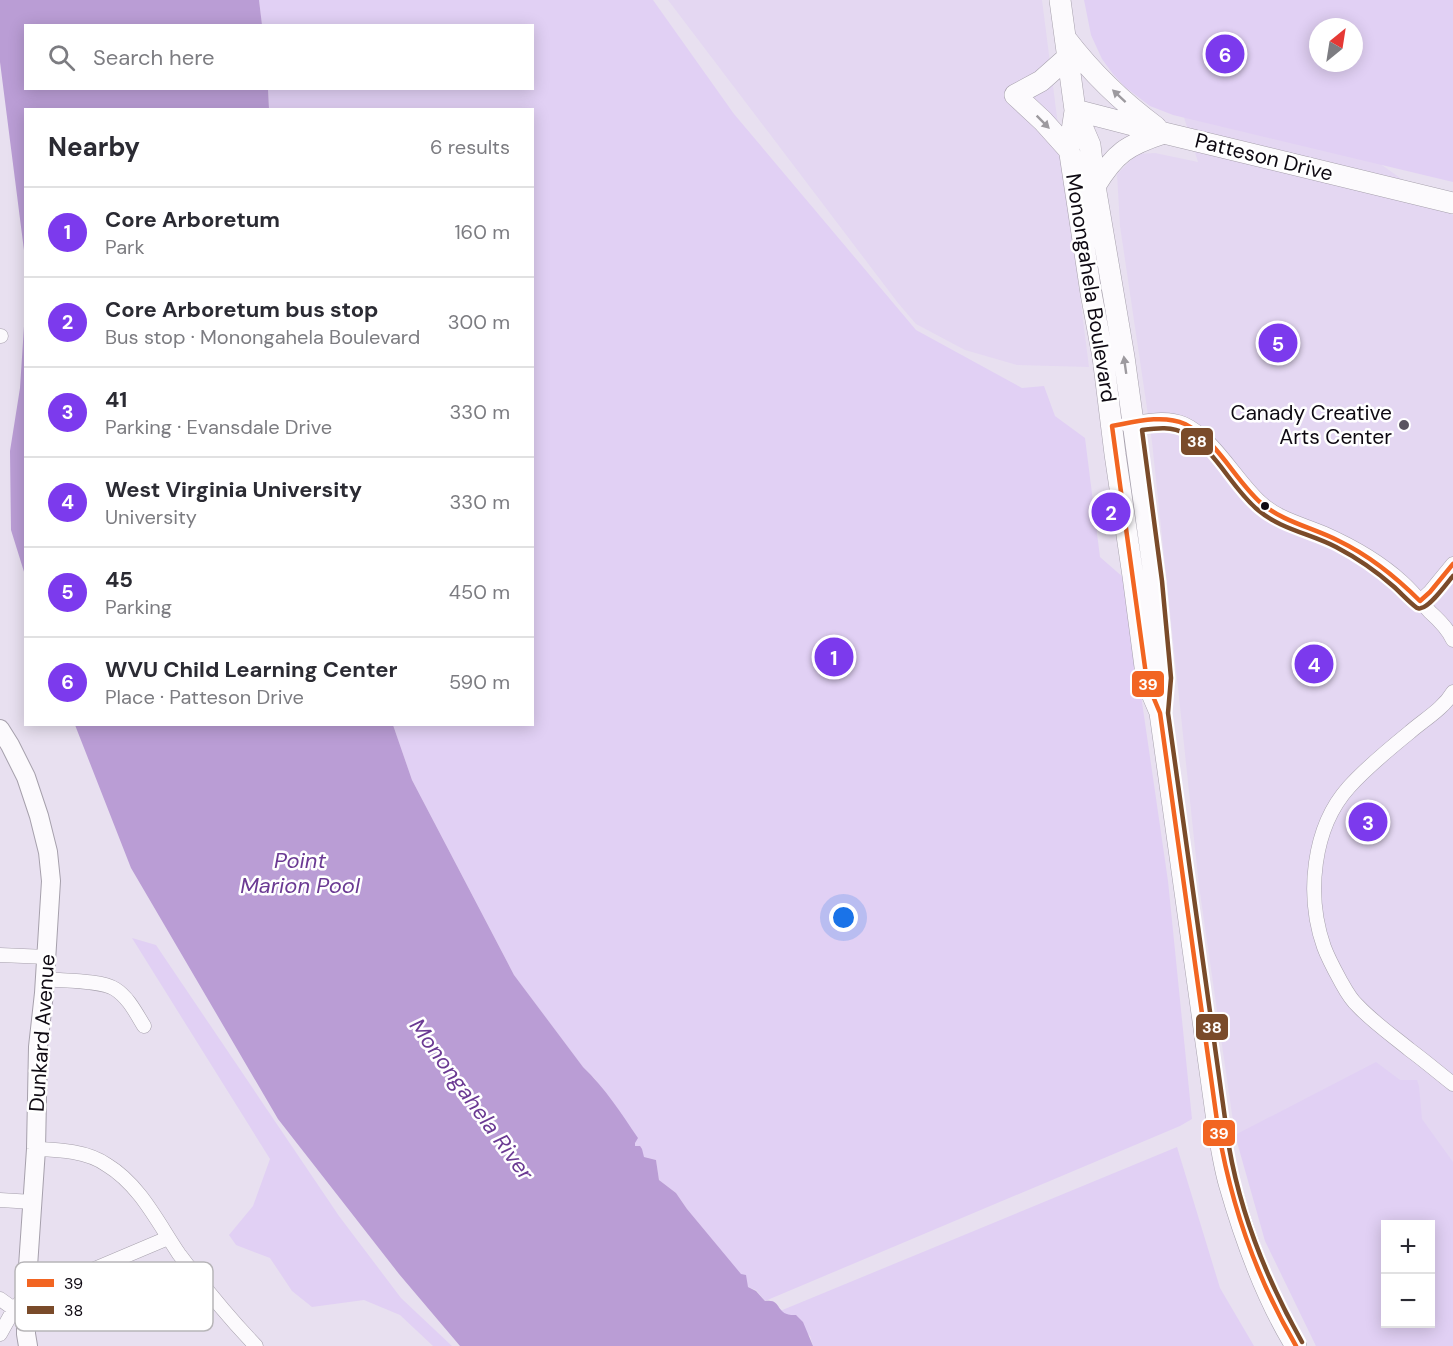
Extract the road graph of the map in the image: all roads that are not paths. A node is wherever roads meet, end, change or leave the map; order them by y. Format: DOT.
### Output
graph roads {
  1 [pos="1060,0"];
  2 [pos="1067,48"];
  3 [pos="1075,110"];
  4 [pos="1164,133"];
  5 [pos="1069,150"];
  6 [pos="1095,186"];
  7 [pos="1453,203"];
  8 [pos="1122,424"];
  9 [pos="1453,564"];
  10 [pos="1420,601"];
  11 [pos="1453,640"];
  12 [pos="1453,692"];
  13 [pos="0,729"];
  14 [pos="0,955"];
  15 [pos="47,957"];
  16 [pos="45,979"];
  17 [pos="144,1026"];
  18 [pos="1453,1084"];
  19 [pos="36,1149"];
  20 [pos="0,1200"];
  21 [pos="33,1203"];
  22 [pos="168,1238"];
  23 [pos="25,1262"];
  24 [pos="112,1262"];
  25 [pos="185,1262"];
  26 [pos="213,1298"];
  27 [pos="0,1299"];
  28 [pos="15,1302"];
  29 [pos="15,1311"];
  30 [pos="25,1331"];
  31 [pos="0,1334"];
  32 [pos="28,1346"];
  33 [pos="256,1346"];
  34 [pos="1296,1346"];
  1 -- 2 [label="main road, Monongahela Boulevard"];
  2 -- 3 [label="main road, Monongahela Boulevard"];
  4 -- 2 [label="main road, one-way"];
  2 -- 5 [label="main road, one-way"];
  3 -- 4 [label="main road, Patteson Drive"];
  3 -- 5 [label="main road, Monongahela Boulevard"];
  3 -- 6 [label="main road, Monongahela Boulevard"];
  4 -- 6 [label="main road"];
  4 -- 7 [label="main road, Patteson Drive"];
  5 -- 8 [label="main road, Monongahela Boulevard"];
  8 -- 6 [label="main road, Monongahela Boulevard, one-way"];
  8 -- 10 [label="street"];
  8 -- 34 [label="main road, Monongahela Boulevard"];
  9 -- 10 [label="street"];
  10 -- 11 [label="street"];
  12 -- 18 [label="street"];
  13 -- 15 [label="main road, Dunkard Avenue"];
  14 -- 15 [label="street"];
  15 -- 16 [label="main road, Dunkard Avenue"];
  16 -- 17 [label="street"];
  16 -- 19 [label="main road, Dunkard Avenue"];
  19 -- 21 [label="main road, Dunkard Avenue"];
  19 -- 22 [label="street"];
  20 -- 21 [label="street"];
  21 -- 23 [label="main road, Dunkard Avenue"];
  22 -- 24 [label="street"];
  22 -- 25 [label="street"];
  26 -- 33 [label="street"];
  27 -- 28 [label="street"];
  29 -- 31 [label="street"];
  30 -- 32 [label="main road, Dunkard Avenue"];
}
